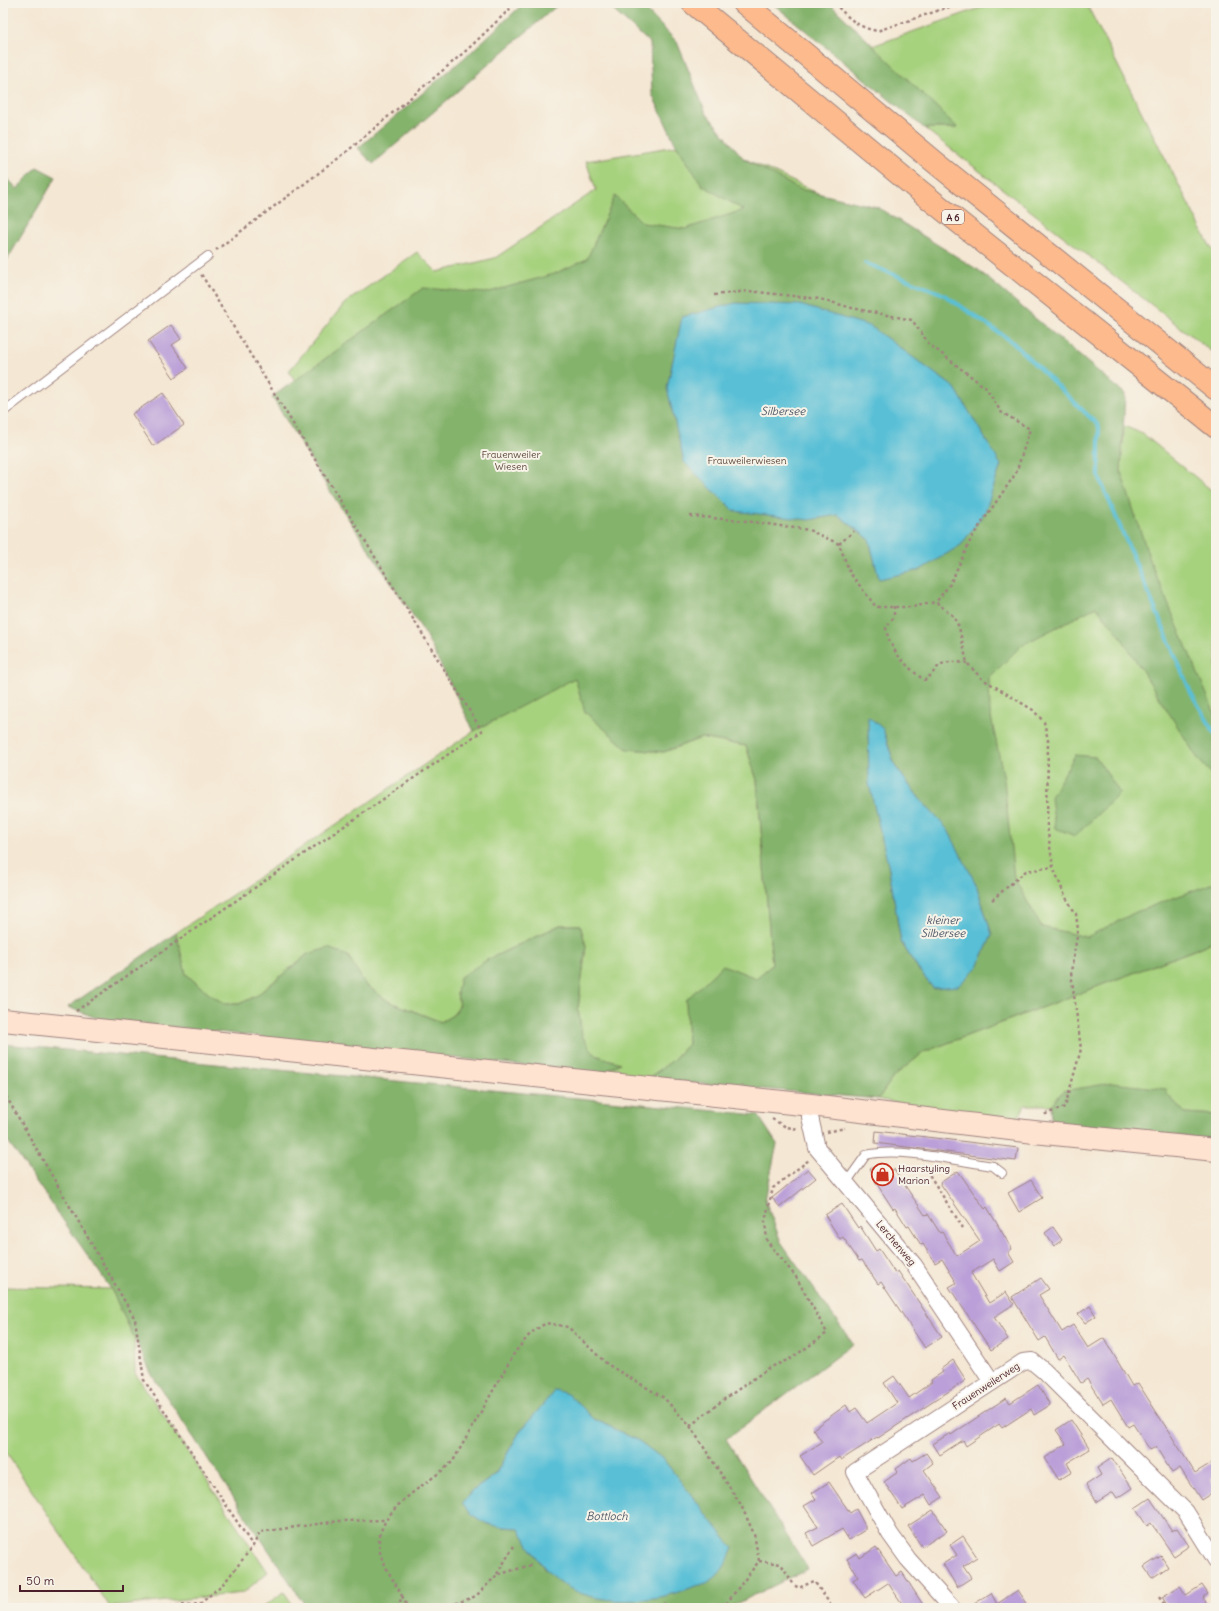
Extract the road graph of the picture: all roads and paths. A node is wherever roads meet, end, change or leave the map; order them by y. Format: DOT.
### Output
graph roads {
  1 [pos="516,3"];
  2 [pos="693,3"];
  3 [pos="744,3"];
  4 [pos="834,3"];
  5 [pos="961,3"];
  6 [pos="208,256"];
  7 [pos="195,265"];
  8 [pos="714,295"];
  9 [pos="1216,389"];
  10 [pos="3,412"];
  11 [pos="1216,427"];
  12 [pos="690,516"];
  13 [pos="854,531"];
  14 [pos="839,544"];
  15 [pos="936,602"];
  16 [pos="894,606"];
  17 [pos="967,663"];
  18 [pos="1053,867"];
  19 [pos="992,900"];
  20 [pos="3,1020"];
  21 [pos="55,1025"];
  22 [pos="3,1091"];
  23 [pos="811,1105"];
  24 [pos="1043,1115"];
  25 [pos="817,1148"];
  26 [pos="1216,1150"];
  27 [pos="916,1155"];
  28 [pos="1002,1173"];
  29 [pos="846,1183"];
  30 [pos="963,1228"];
  31 [pos="992,1382"];
  32 [pos="690,1426"];
  33 [pos="384,1520"];
  34 [pos="253,1546"];
  35 [pos="514,1546"];
  36 [pos="1216,1560"];
  37 [pos="759,1561"];
  38 [pos="531,1565"];
  39 [pos="497,1575"];
  40 [pos="402,1596"];
  41 [pos="1159,1597"];
  42 [pos="665,1603"];
  43 [pos="146,1608"];
  44 [pos="398,1608"];
  45 [pos="408,1608"];
  46 [pos="444,1608"];
  47 [pos="659,1608"];
  48 [pos="724,1608"];
  49 [pos="833,1608"];
  50 [pos="952,1608"];
  51 [pos="1167,1608"];
  1 -- 6 [label="path"];
  2 -- 11 [label="highway, A 6"];
  3 -- 9 [label="highway"];
  4 -- 5 [label="path"];
  6 -- 7 [label="lane"];
  7 -- 10 [label="lane"];
  7 -- 21 [label="path"];
  8 -- 15 [label="path"];
  12 -- 14 [label="path"];
  13 -- 14 [label="path"];
  14 -- 16 [label="path"];
  15 -- 16 [label="path"];
  15 -- 17 [label="path"];
  16 -- 17 [label="path"];
  17 -- 18 [label="path"];
  18 -- 19 [label="path"];
  18 -- 24 [label="path"];
  20 -- 21 [label="main road"];
  21 -- 23 [label="main road"];
  22 -- 34 [label="path"];
  23 -- 25 [label="street, Lerchenweg"];
  23 -- 26 [label="main road"];
  25 -- 29 [label="street, Lerchenweg"];
  25 -- 32 [label="path"];
  27 -- 28 [label="lane"];
  27 -- 29 [label="lane"];
  27 -- 30 [label="path"];
  29 -- 31 [label="street, Lerchenweg"];
  31 -- 36 [label="street, Frauenweilerweg"];
  31 -- 50 [label="street, Frauenweilerweg"];
  32 -- 33 [label="path"];
  32 -- 37 [label="path"];
  33 -- 34 [label="path"];
  33 -- 40 [label="path"];
  34 -- 43 [label="path"];
  35 -- 39 [label="path"];
  37 -- 48 [label="path"];
  37 -- 49 [label="path"];
  38 -- 39 [label="path"];
  39 -- 46 [label="path"];
  40 -- 44 [label="path"];
  40 -- 45 [label="path"];
  41 -- 51 [label="path"];
  42 -- 47 [label="path"];
}
